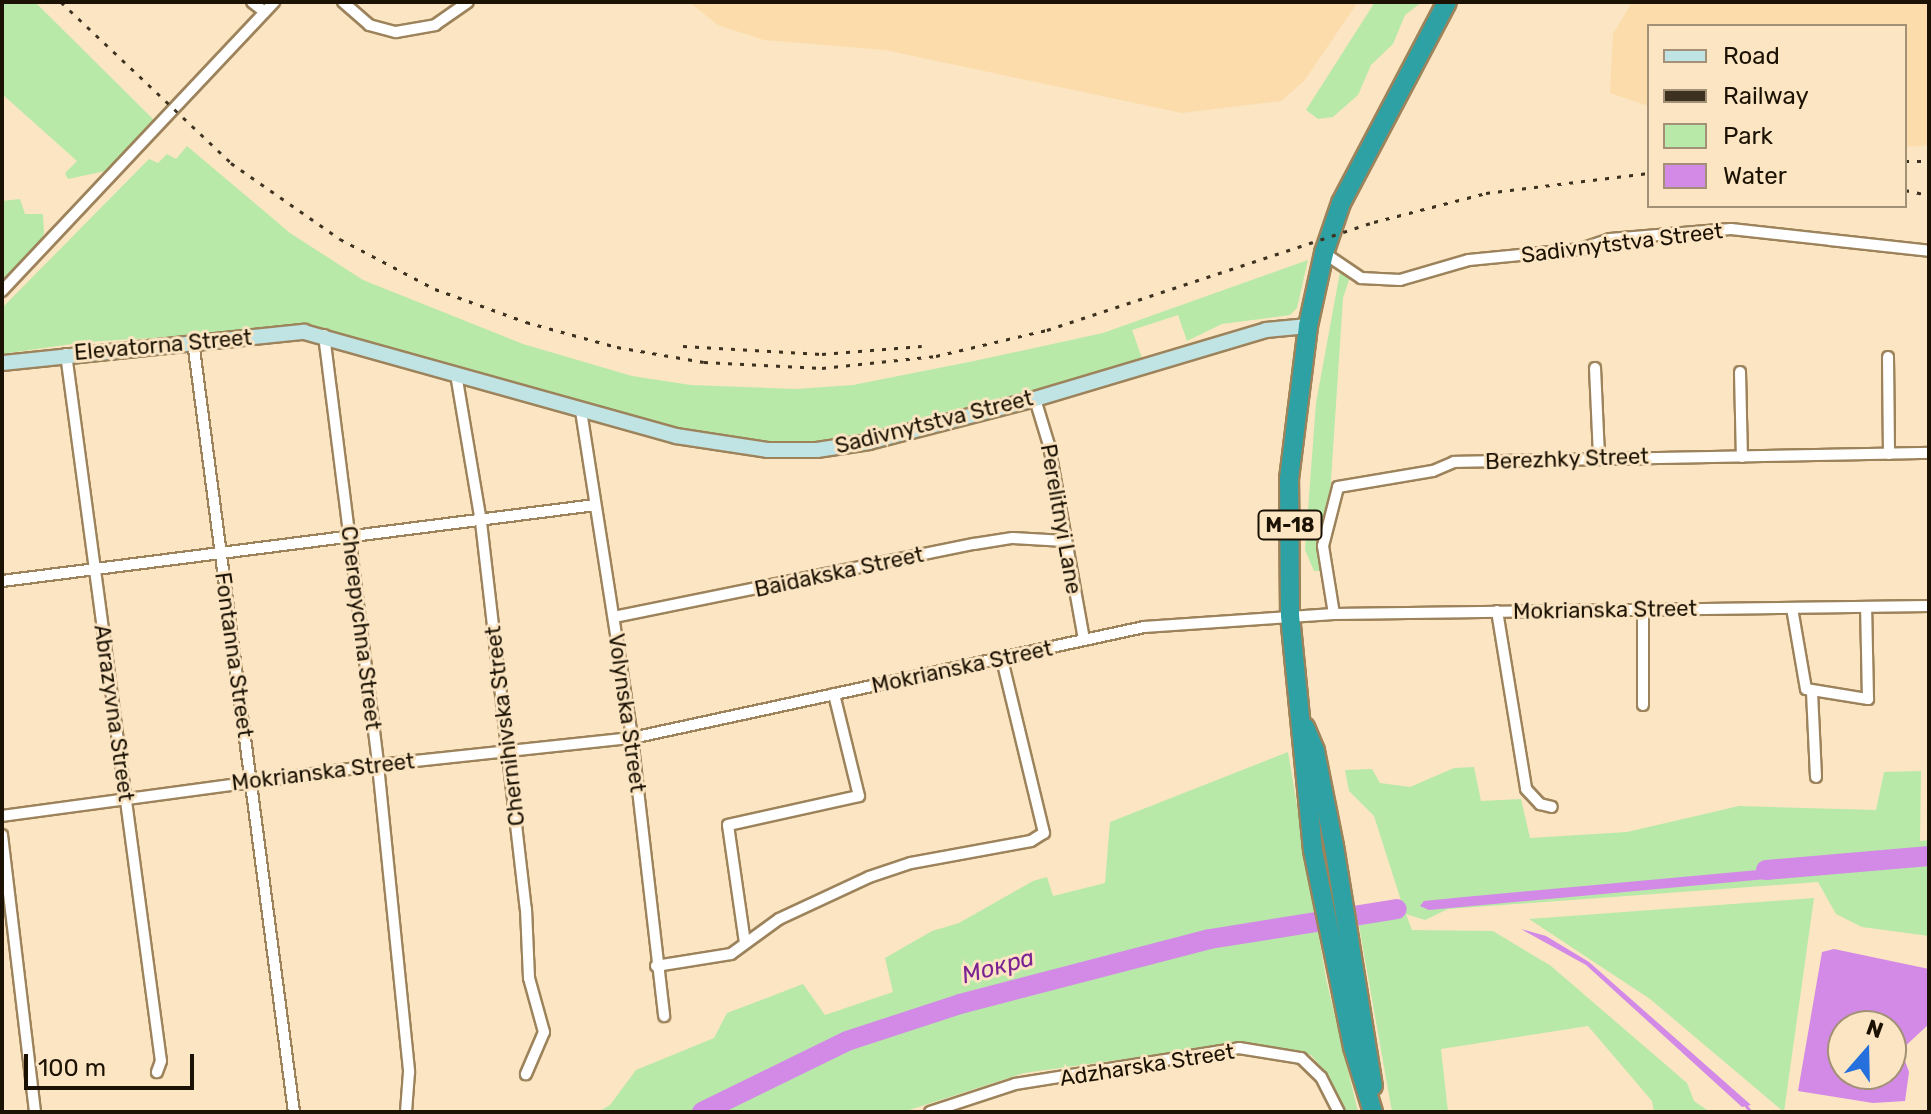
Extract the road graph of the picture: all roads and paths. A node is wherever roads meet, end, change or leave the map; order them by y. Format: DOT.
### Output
graph roads {
  1 [pos="252,2"];
  2 [pos="274,2"];
  3 [pos="343,2"];
  4 [pos="468,2"];
  5 [pos="1447,2"];
  6 [pos="265,12"];
  7 [pos="1929,251"];
  8 [pos="1324,253"];
  9 [pos="2,291"];
  10 [pos="1308,326"];
  11 [pos="324,335"];
  12 [pos="193,341"];
  13 [pos="66,354"];
  14 [pos="1888,357"];
  15 [pos="2,363"];
  16 [pos="1595,368"];
  17 [pos="1740,372"];
  18 [pos="456,374"];
  19 [pos="1035,399"];
  20 [pos="581,411"];
  21 [pos="1929,453"];
  22 [pos="1889,454"];
  23 [pos="1599,456"];
  24 [pos="1742,457"];
  25 [pos="595,505"];
  26 [pos="481,522"];
  27 [pos="349,537"];
  28 [pos="1065,541"];
  29 [pos="221,553"];
  30 [pos="95,570"];
  31 [pos="2,581"];
  32 [pos="1929,606"];
  33 [pos="1866,607"];
  34 [pos="1792,608"];
  35 [pos="1643,610"];
  36 [pos="1497,611"];
  37 [pos="1334,614"];
  38 [pos="1290,615"];
  39 [pos="614,617"];
  40 [pos="1084,640"];
  41 [pos="1002,659"];
  42 [pos="1812,692"];
  43 [pos="834,694"];
  44 [pos="1643,705"];
  45 [pos="1304,725"];
  46 [pos="632,738"];
  47 [pos="508,751"];
  48 [pos="378,765"];
  49 [pos="1816,777"];
  50 [pos="251,781"];
  51 [pos="126,798"];
  52 [pos="1552,807"];
  53 [pos="2,816"];
  54 [pos="2,835"];
  55 [pos="745,943"];
  56 [pos="656,966"];
  57 [pos="664,1016"];
  58 [pos="157,1072"];
  59 [pos="526,1074"];
  60 [pos="35,1112"];
  61 [pos="294,1112"];
  62 [pos="406,1112"];
  63 [pos="930,1112"];
  64 [pos="1339,1112"];
  65 [pos="1374,1112"];
  1 -- 6 [label="street"];
  2 -- 6 [label="street"];
  3 -- 4 [label="street"];
  5 -- 8 [label="highway, М-18"];
  6 -- 9 [label="street"];
  7 -- 8 [label="street, Sadivnytstva Street"];
  8 -- 10 [label="highway, М-18"];
  10 -- 19 [label="street, Sadivnytstva Street"];
  10 -- 38 [label="highway, М-18"];
  11 -- 12 [label="street, Elevatorna Street"];
  11 -- 18 [label="street, Sadivnytstva Street"];
  11 -- 27 [label="street, Cherepychna Street"];
  12 -- 13 [label="street, Elevatorna Street"];
  12 -- 29 [label="street, Fontanna Street"];
  13 -- 15 [label="street, Elevatorna Street"];
  13 -- 30 [label="street, Abrazyvna Street"];
  14 -- 22 [label="street"];
  16 -- 23 [label="street"];
  17 -- 24 [label="street"];
  18 -- 20 [label="street, Sadivnytstva Street"];
  18 -- 26 [label="street, Chernihivska Street"];
  19 -- 20 [label="street, Sadivnytstva Street"];
  19 -- 28 [label="street, Perelitnyi Lane"];
  20 -- 25 [label="street, Volynska Street"];
  21 -- 22 [label="street, Berezhky Street"];
  22 -- 24 [label="street, Berezhky Street"];
  23 -- 24 [label="street, Berezhky Street"];
  23 -- 37 [label="street, Berezhky Street"];
  25 -- 26 [label="street"];
  25 -- 39 [label="street, Volynska Street"];
  26 -- 27 [label="street"];
  26 -- 47 [label="street, Chernihivska Street"];
  27 -- 29 [label="street"];
  27 -- 48 [label="street, Cherepychna Street"];
  28 -- 39 [label="street, Baidakska Street"];
  28 -- 40 [label="street, Perelitnyi Lane"];
  29 -- 30 [label="street"];
  29 -- 50 [label="street, Fontanna Street"];
  30 -- 31 [label="street"];
  30 -- 51 [label="street, Abrazyvna Street"];
  32 -- 33 [label="street, Mokrianska Street"];
  33 -- 34 [label="street, Mokrianska Street"];
  33 -- 42 [label="street"];
  34 -- 35 [label="street, Mokrianska Street"];
  34 -- 42 [label="street"];
  35 -- 36 [label="street, Mokrianska Street"];
  35 -- 44 [label="street"];
  36 -- 37 [label="street, Mokrianska Street"];
  36 -- 52 [label="street"];
  37 -- 38 [label="street, Mokrianska Street"];
  38 -- 40 [label="street, Mokrianska Street"];
  38 -- 45 [label="highway, М-18"];
  39 -- 46 [label="street, Volynska Street"];
  40 -- 41 [label="street, Mokrianska Street"];
  41 -- 43 [label="street, Mokrianska Street"];
  41 -- 55 [label="street"];
  42 -- 49 [label="street"];
  43 -- 46 [label="street, Mokrianska Street"];
  43 -- 55 [label="street"];
  45 -- 65 [label="highway, М-18"];
  45 -- 65 [label="highway, М-18"];
  46 -- 47 [label="street, Mokrianska Street"];
  46 -- 56 [label="street, Volynska Street"];
  47 -- 48 [label="street, Mokrianska Street"];
  47 -- 59 [label="street, Chernihivska Street"];
  48 -- 50 [label="street, Mokrianska Street"];
  48 -- 62 [label="street, Cherepychna Street"];
  50 -- 51 [label="street, Mokrianska Street"];
  50 -- 61 [label="street, Fontanna Street"];
  51 -- 53 [label="street, Mokrianska Street"];
  51 -- 58 [label="street, Abrazyvna Street"];
  54 -- 60 [label="street"];
  55 -- 56 [label="street"];
  56 -- 57 [label="street, Volynska Street"];
  63 -- 64 [label="street, Adzharska Street"];
}
